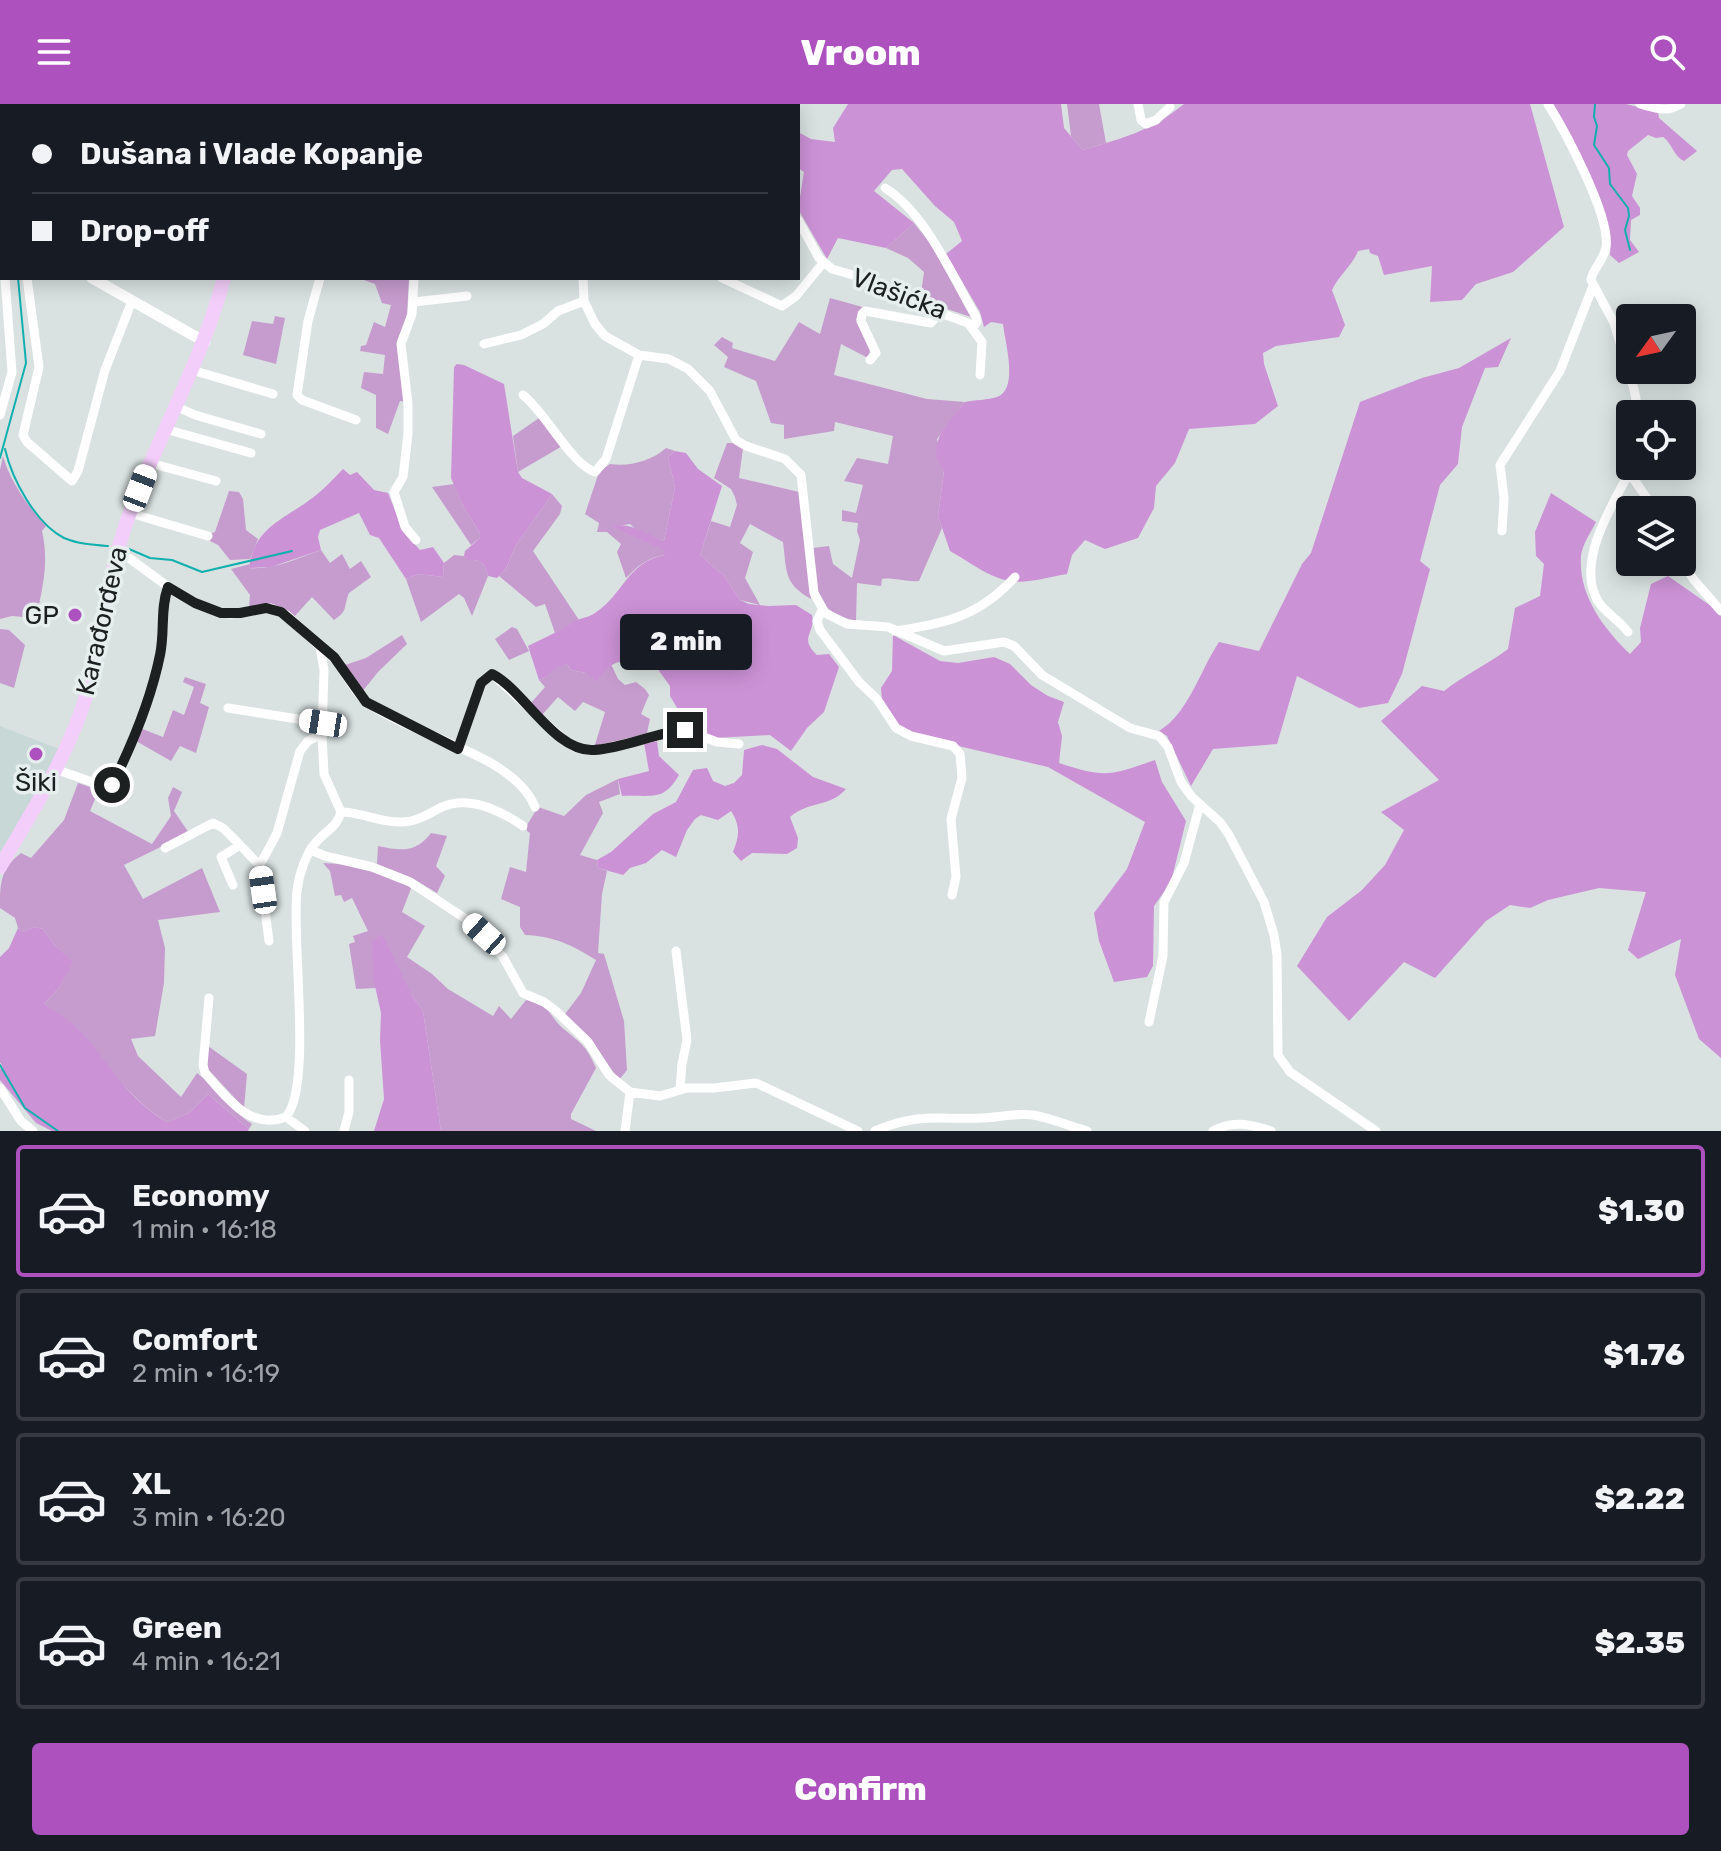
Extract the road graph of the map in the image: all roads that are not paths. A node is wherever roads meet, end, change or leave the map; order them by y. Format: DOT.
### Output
graph roads {
  1 [pos="1138,104"];
  2 [pos="1548,104"];
  3 [pos="1640,104"];
  4 [pos="1681,104"];
  5 [pos="1170,107"];
  6 [pos="885,188"];
  7 [pos="800,223"];
  8 [pos="823,263"];
  9 [pos="2,280"];
  10 [pos="27,280"];
  11 [pos="95,280"];
  12 [pos="223,280"];
  13 [pos="319,280"];
  14 [pos="414,280"];
  15 [pos="583,280"];
  16 [pos="726,280"];
  17 [pos="1593,286"];
  18 [pos="467,296"];
  19 [pos="132,301"];
  20 [pos="584,301"];
  21 [pos="414,302"];
  22 [pos="940,312"];
  23 [pos="973,327"];
  24 [pos="205,342"];
  25 [pos="484,344"];
  26 [pos="639,355"];
  27 [pos="870,360"];
  28 [pos="192,370"];
  29 [pos="980,375"];
  30 [pos="273,394"];
  31 [pos="523,395"];
  32 [pos="1636,400"];
  33 [pos="175,406"];
  34 [pos="0,415"];
  35 [pos="356,420"];
  36 [pos="165,429"];
  37 [pos="261,434"];
  38 [pos="251,453"];
  39 [pos="150,463"];
  40 [pos="1626,480"];
  41 [pos="216,481"];
  42 [pos="130,513"];
  43 [pos="1502,531"];
  44 [pos="208,536"];
  45 [pos="416,540"];
  46 [pos="117,555"];
  47 [pos="1691,576"];
  48 [pos="1015,577"];
  49 [pos="168,587"];
  50 [pos="822,610"];
  51 [pos="1721,611"];
  52 [pos="895,631"];
  53 [pos="1628,632"];
  54 [pos="320,647"];
  55 [pos="228,708"];
  56 [pos="322,729"];
  57 [pos="739,744"];
  58 [pos="458,749"];
  59 [pos="55,769"];
  60 [pos="1200,804"];
  61 [pos="535,807"];
  62 [pos="341,812"];
  63 [pos="523,826"];
  64 [pos="240,845"];
  65 [pos="165,848"];
  66 [pos="311,850"];
  67 [pos="259,865"];
  68 [pos="0,867"];
  69 [pos="233,885"];
  70 [pos="952,895"];
  71 [pos="269,941"];
  72 [pos="676,951"];
  73 [pos="209,998"];
  74 [pos="1149,1022"];
  75 [pos="349,1080"];
  76 [pos="0,1088"];
  77 [pos="680,1089"];
  78 [pos="630,1092"];
  79 [pos="286,1117"];
  80 [pos="33,1131"];
  81 [pos="305,1131"];
  82 [pos="344,1131"];
  83 [pos="625,1131"];
  84 [pos="858,1131"];
  85 [pos="875,1131"];
  86 [pos="1087,1131"];
  87 [pos="1213,1131"];
  88 [pos="1271,1131"];
  89 [pos="1376,1131"];
  1 -- 5 [label="street"];
  2 -- 17 [label="street"];
  3 -- 4 [label="street"];
  6 -- 23 [label="street"];
  7 -- 8 [label="street, Vlašićka"];
  8 -- 16 [label="street"];
  8 -- 22 [label="street, Vlašićka"];
  9 -- 34 [label="street"];
  10 -- 19 [label="street"];
  11 -- 19 [label="street"];
  12 -- 24 [label="main road, Karađorđeva"];
  13 -- 35 [label="street"];
  14 -- 21 [label="street"];
  15 -- 20 [label="street"];
  17 -- 32 [label="street"];
  17 -- 43 [label="street"];
  18 -- 21 [label="street"];
  19 -- 24 [label="street"];
  20 -- 25 [label="street"];
  20 -- 26 [label="street"];
  21 -- 45 [label="street"];
  22 -- 23 [label="street, Vlašićka"];
  22 -- 27 [label="street"];
  23 -- 29 [label="street, Vlašićka"];
  24 -- 28 [label="main road, Karađorđeva"];
  26 -- 31 [label="street"];
  26 -- 50 [label="street"];
  28 -- 30 [label="street"];
  28 -- 33 [label="main road, Karađorđeva"];
  33 -- 36 [label="main road, Karađorđeva"];
  33 -- 37 [label="street"];
  36 -- 38 [label="street"];
  36 -- 39 [label="main road, Karađorđeva"];
  39 -- 41 [label="street"];
  39 -- 42 [label="main road, Karađorđeva"];
  40 -- 53 [label="street"];
  42 -- 44 [label="street"];
  42 -- 46 [label="main road, Karađorđeva"];
  46 -- 49 [label="street"];
  46 -- 59 [label="main road, Karađorđeva"];
  47 -- 51 [label="street"];
  48 -- 52 [label="street"];
  49 -- 54 [label="street"];
  49 -- 59 [label="street"];
  50 -- 52 [label="street"];
  50 -- 70 [label="street"];
  52 -- 60 [label="street"];
  54 -- 56 [label="street"];
  54 -- 58 [label="street"];
  55 -- 56 [label="street"];
  56 -- 62 [label="street"];
  56 -- 67 [label="street"];
  57 -- 58 [label="street"];
  58 -- 61 [label="street"];
  59 -- 68 [label="main road, Karađorđeva"];
  60 -- 74 [label="street"];
  60 -- 89 [label="street"];
  62 -- 63 [label="street"];
  62 -- 66 [label="street"];
  64 -- 65 [label="street"];
  64 -- 67 [label="street"];
  64 -- 69 [label="street"];
  66 -- 78 [label="street"];
  66 -- 79 [label="street"];
  67 -- 71 [label="street"];
  72 -- 77 [label="street"];
  73 -- 79 [label="street"];
  75 -- 82 [label="street"];
  76 -- 80 [label="street"];
  77 -- 78 [label="street"];
  77 -- 84 [label="street"];
  78 -- 83 [label="street"];
  79 -- 81 [label="street"];
  85 -- 86 [label="street"];
  87 -- 88 [label="street"];
}
